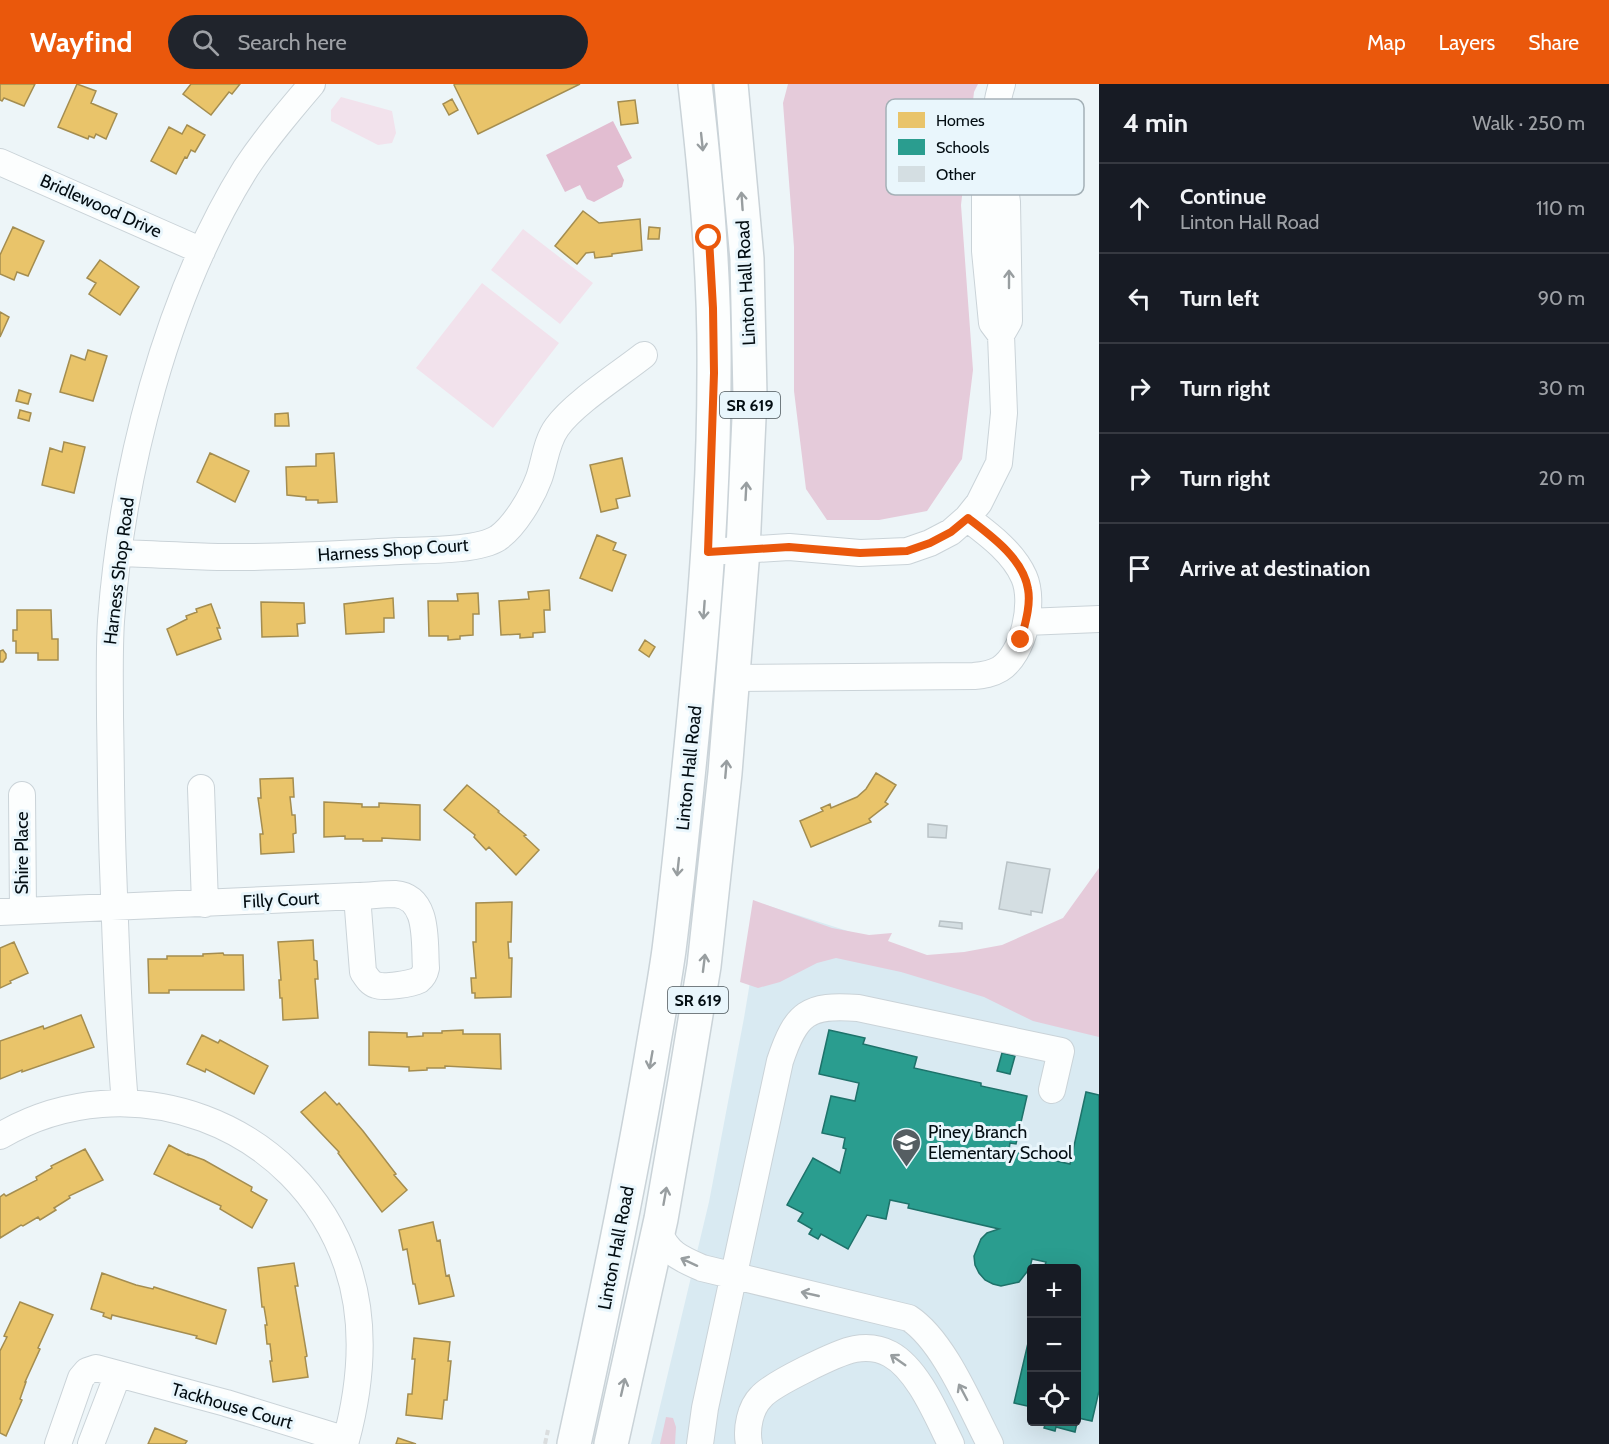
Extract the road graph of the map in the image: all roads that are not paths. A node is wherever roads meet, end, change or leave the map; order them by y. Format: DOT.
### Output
graph roads {
  1 [pos="312,84"];
  2 [pos="695,84"];
  3 [pos="731,84"];
  4 [pos="1002,84"];
  5 [pos="997,99"];
  6 [pos="0,162"];
  7 [pos="1006,195"];
  8 [pos="202,251"];
  9 [pos="644,355"];
  10 [pos="968,518"];
  11 [pos="743,550"];
  12 [pos="708,552"];
  13 [pos="118,553"];
  14 [pos="1099,619"];
  15 [pos="1026,622"];
  16 [pos="734,678"];
  17 [pos="201,788"];
  18 [pos="22,795"];
  19 [pos="357,896"];
  20 [pos="205,904"];
  21 [pos="115,907"];
  22 [pos="11,911"];
  23 [pos="1052,1090"];
  24 [pos="125,1103"];
  25 [pos="0,1136"];
  26 [pos="658,1231"];
  27 [pos="732,1277"];
  28 [pos="118,1374"];
  29 [pos="346,1442"];
  30 [pos="58,1444"];
  31 [pos="91,1444"];
  32 [pos="574,1444"];
  33 [pos="611,1444"];
  34 [pos="700,1444"];
  35 [pos="749,1444"];
  36 [pos="951,1444"];
  37 [pos="990,1444"];
  1 -- 8 [label="street, Harness Shop Road"];
  2 -- 12 [label="main road, Linton Hall Road / SR 619, one-way"];
  11 -- 3 [label="main road, Linton Hall Road / SR 619, one-way"];
  4 -- 5 [label="street"];
  6 -- 8 [label="street, Bridlewood Drive"];
  7 -- 10 [label="street"];
  8 -- 13 [label="street, Harness Shop Road"];
  9 -- 13 [label="street, Harness Shop Court"];
  10 -- 11 [label="street"];
  10 -- 15 [label="street"];
  11 -- 12 [label="street"];
  11 -- 16 [label="main road, Linton Hall Road / SR 619"];
  12 -- 32 [label="main road, Linton Hall Road / SR 619, one-way"];
  13 -- 21 [label="street, Harness Shop Road"];
  14 -- 15 [label="street"];
  15 -- 16 [label="street"];
  26 -- 16 [label="main road, Linton Hall Road / SR 619, one-way"];
  17 -- 20 [label="street"];
  18 -- 22 [label="street, Shire Place"];
  19 -- 20 [label="street, Filly Court"];
  20 -- 21 [label="street, Filly Court"];
  21 -- 22 [label="street, Shire Place"];
  21 -- 24 [label="street, Harness Shop Road"];
  23 -- 27 [label="street"];
  24 -- 25 [label="street"];
  24 -- 29 [label="street"];
  27 -- 26 [label="street, one-way"];
  33 -- 26 [label="main road, Linton Hall Road / SR 619, one-way"];
  27 -- 34 [label="street"];
  37 -- 27 [label="street, one-way"];
  28 -- 29 [label="street, Tackhouse Court"];
  28 -- 30 [label="street, Tackhouse Court"];
  28 -- 31 [label="street"];
  36 -- 35 [label="street, one-way"];
}
